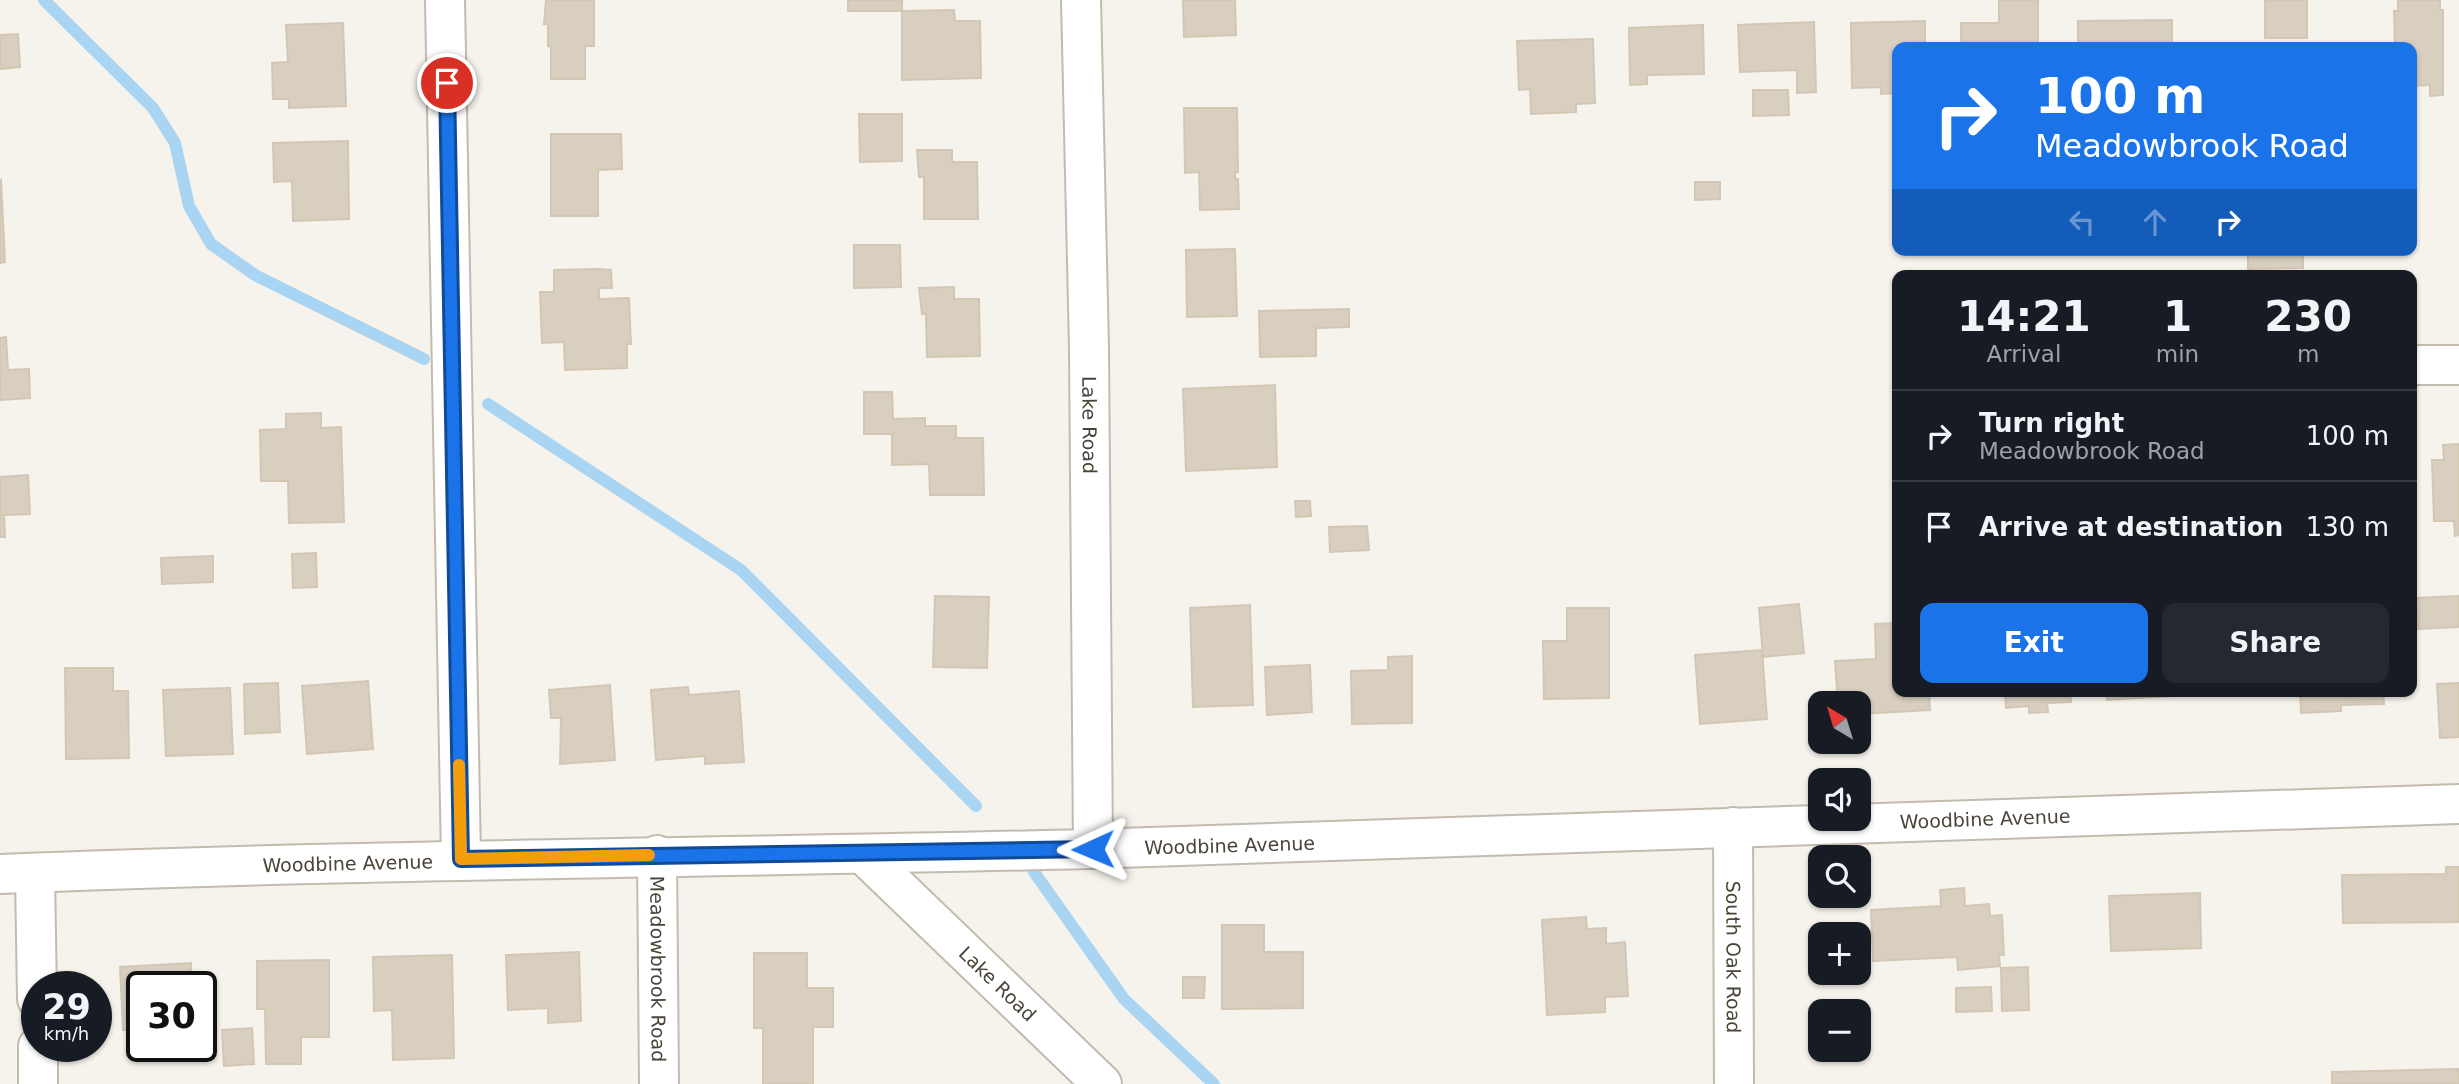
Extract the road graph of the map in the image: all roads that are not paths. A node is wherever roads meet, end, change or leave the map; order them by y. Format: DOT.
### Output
graph roads {
  1 [pos="445,0"];
  2 [pos="1081,0"];
  3 [pos="2417,365"];
  4 [pos="2459,365"];
  5 [pos="2459,804"];
  6 [pos="1733,827"];
  7 [pos="1093,849"];
  8 [pos="863,854"];
  9 [pos="657,855"];
  10 [pos="461,859"];
  11 [pos="17,873"];
  12 [pos="33,971"];
  13 [pos="38,1062"];
  14 [pos="38,1084"];
  15 [pos="659,1084"];
  16 [pos="1102,1084"];
  17 [pos="1734,1084"];
  1 -- 10 [label="street"];
  2 -- 7 [label="street, Lake Road"];
  3 -- 4 [label="street"];
  5 -- 6 [label="street, Woodbine Avenue"];
  6 -- 7 [label="street, Woodbine Avenue"];
  6 -- 17 [label="street, South Oak Road"];
  7 -- 8 [label="street, Woodbine Avenue"];
  8 -- 9 [label="street, Woodbine Avenue"];
  8 -- 16 [label="street, Lake Road"];
  9 -- 10 [label="street, Woodbine Avenue"];
  9 -- 15 [label="street, Meadowbrook Road"];
  10 -- 11 [label="street, Woodbine Avenue"];
  11 -- 12 [label="street"];
  13 -- 14 [label="street"];
}
